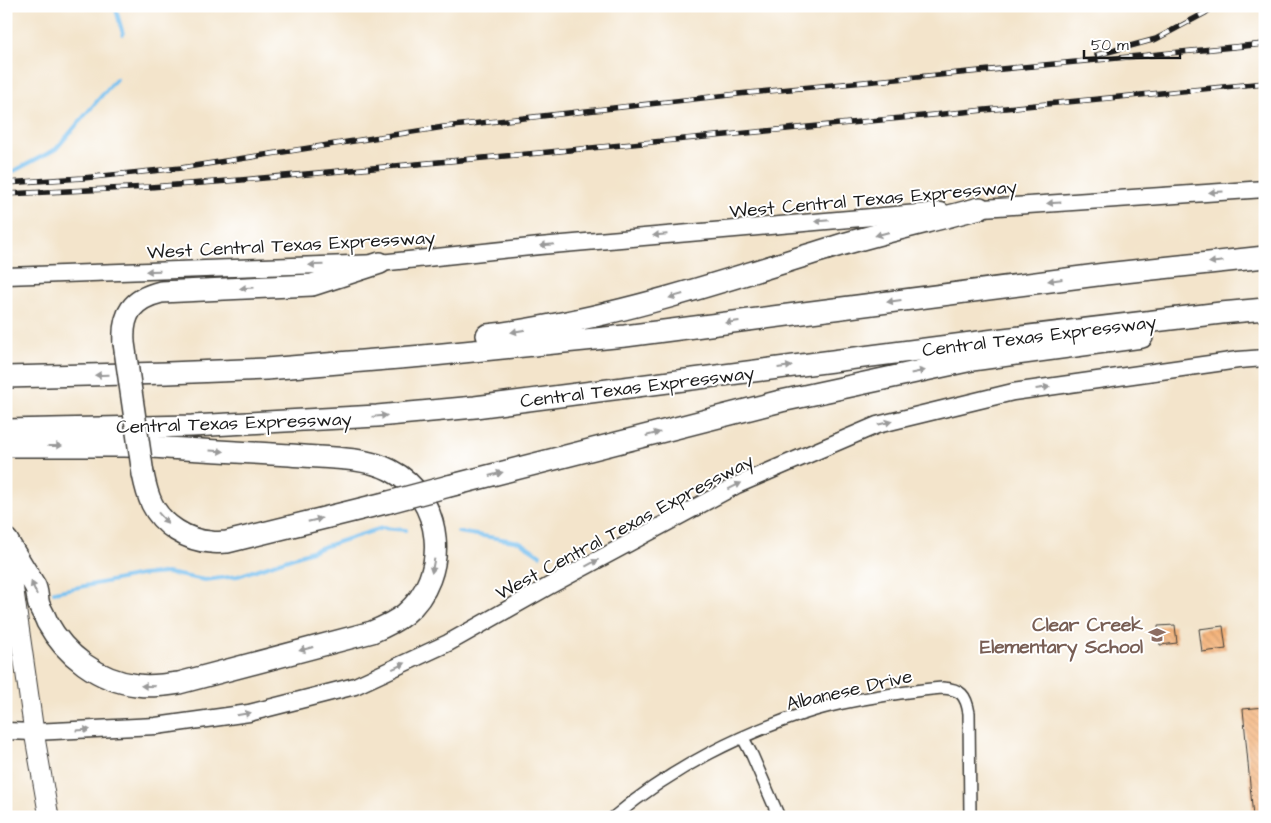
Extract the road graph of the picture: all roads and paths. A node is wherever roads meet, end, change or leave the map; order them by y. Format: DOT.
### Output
graph roads {
  1 [pos="1265,189"];
  2 [pos="980,208"];
  3 [pos="1265,258"];
  4 [pos="380,263"];
  5 [pos="6,276"];
  6 [pos="1265,309"];
  7 [pos="1221,313"];
  8 [pos="1265,358"];
  9 [pos="266,369"];
  10 [pos="6,378"];
  11 [pos="6,430"];
  12 [pos="6,446"];
  13 [pos="7,537"];
  14 [pos="6,731"];
  15 [pos="34,732"];
  16 [pos="743,738"];
  17 [pos="49,817"];
  18 [pos="614,817"];
  19 [pos="779,817"];
  20 [pos="970,817"];
  1 -- 2 [label="main road, West Central Texas Expressway, one-way"];
  2 -- 4 [label="main road, West Central Texas Expressway, one-way"];
  2 -- 9 [label="highway, one-way"];
  3 -- 9 [label="highway, one-way"];
  4 -- 5 [label="main road, West Central Texas Expressway, one-way"];
  4 -- 7 [label="highway, one-way, bridge"];
  6 -- 7 [label="highway, Central Texas Expressway"];
  11 -- 7 [label="highway, Central Texas Expressway, one-way"];
  15 -- 8 [label="main road, West Central Texas Expressway, one-way"];
  9 -- 10 [label="highway, one-way"];
  12 -- 13 [label="highway, one-way"];
  13 -- 15 [label="main road"];
  14 -- 15 [label="main road, West Central Texas Expressway"];
  15 -- 17 [label="main road"];
  16 -- 18 [label="street, Albanese Drive"];
  16 -- 19 [label="street"];
  16 -- 20 [label="street, Albanese Drive"];
}
